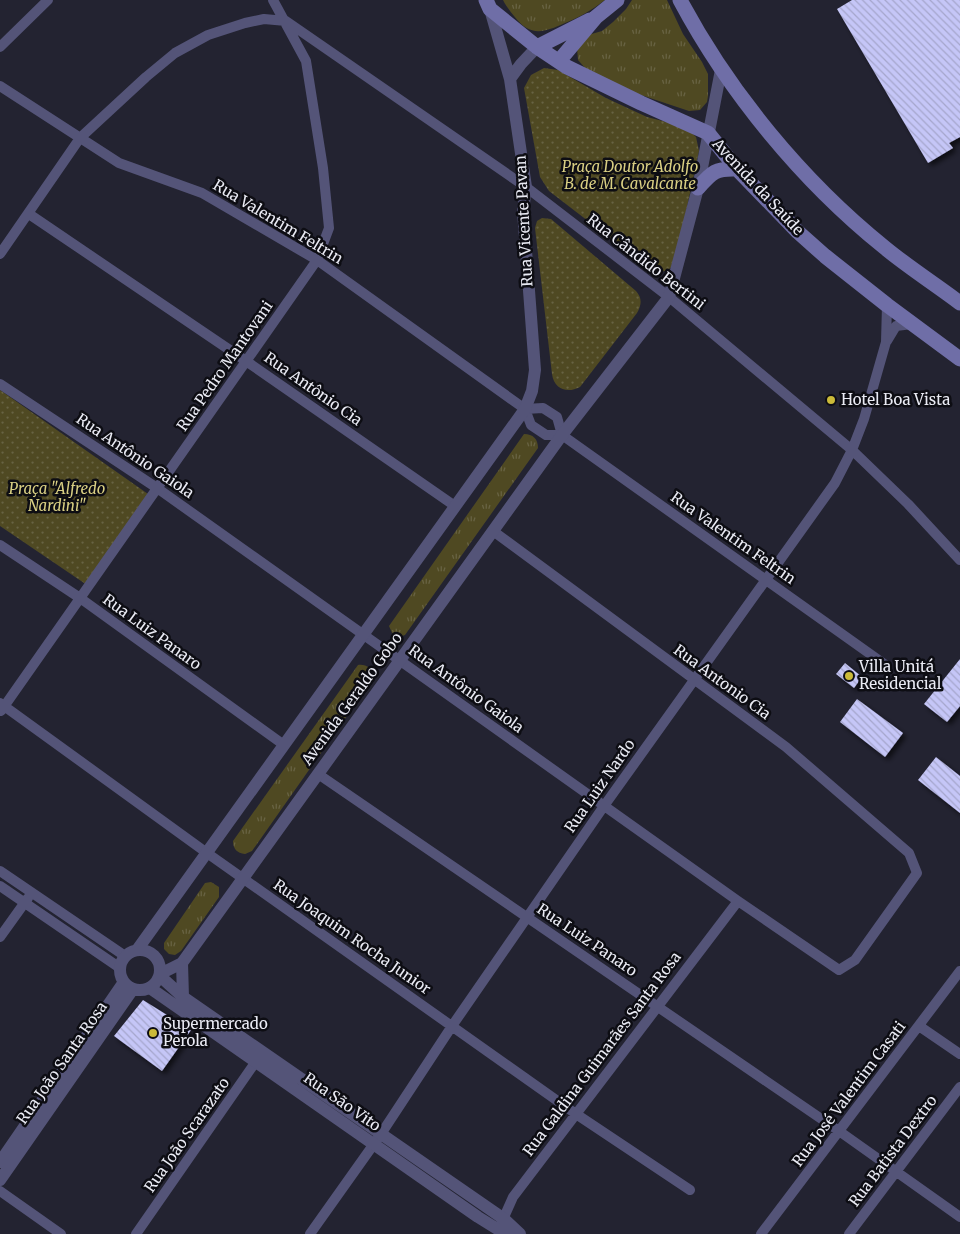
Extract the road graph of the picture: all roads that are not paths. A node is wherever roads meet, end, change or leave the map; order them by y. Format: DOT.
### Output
graph roads {
  1 [pos="48,0"];
  2 [pos="273,0"];
  3 [pos="617,0"];
  4 [pos="680,0"];
  5 [pos="488,5"];
  6 [pos="596,17"];
  7 [pos="286,21"];
  8 [pos="537,46"];
  9 [pos="0,47"];
  10 [pos="559,61"];
  11 [pos="721,70"];
  12 [pos="510,79"];
  13 [pos="0,86"];
  14 [pos="708,133"];
  15 [pos="80,138"];
  16 [pos="737,169"];
  17 [pos="526,187"];
  18 [pos="698,188"];
  19 [pos="29,214"];
  20 [pos="0,254"];
  21 [pos="317,260"];
  22 [pos="669,297"];
  23 [pos="960,303"];
  24 [pos="887,305"];
  25 [pos="912,324"];
  26 [pos="886,342"];
  27 [pos="960,359"];
  28 [pos="246,361"];
  29 [pos="0,384"];
  30 [pos="525,409"];
  31 [pos="562,435"];
  32 [pos="852,450"];
  33 [pos="157,488"];
  34 [pos="456,506"];
  35 [pos="493,531"];
  36 [pos="0,545"];
  37 [pos="960,560"];
  38 [pos="765,580"];
  39 [pos="80,598"];
  40 [pos="364,635"];
  41 [pos="400,660"];
  42 [pos="887,666"];
  43 [pos="693,680"];
  44 [pos="1,707"];
  45 [pos="284,745"];
  46 [pos="318,774"];
  47 [pos="604,806"];
  48 [pos="207,852"];
  49 [pos="0,872"];
  50 [pos="243,878"];
  51 [pos="0,886"];
  52 [pos="31,893"];
  53 [pos="738,900"];
  54 [pos="24,902"];
  55 [pos="527,917"];
  56 [pos="0,937"];
  57 [pos="137,950"];
  58 [pos="122,962"];
  59 [pos="182,963"];
  60 [pos="839,970"];
  61 [pos="960,971"];
  62 [pos="160,975"];
  63 [pos="128,986"];
  64 [pos="150,988"];
  65 [pos="183,998"];
  66 [pos="657,1006"];
  67 [pos="452,1026"];
  68 [pos="919,1026"];
  69 [pos="960,1054"];
  70 [pos="259,1057"];
  71 [pos="960,1087"];
  72 [pos="576,1114"];
  73 [pos="839,1131"];
  74 [pos="377,1139"];
  75 [pos="0,1162"];
  76 [pos="896,1172"];
  77 [pos="0,1180"];
  78 [pos="690,1190"];
  79 [pos="0,1191"];
  80 [pos="960,1217"];
  81 [pos="500,1227"];
  82 [pos="61,1234"];
  83 [pos="136,1234"];
  84 [pos="310,1234"];
  85 [pos="520,1234"];
  86 [pos="761,1234"];
  87 [pos="850,1234"];
  1 -- 9 [label="street"];
  2 -- 7 [label="street, Rua Pedro Mantovani"];
  3 -- 6 [label="main road"];
  4 -- 11 [label="main road"];
  5 -- 8 [label="main road, Avenida da Saúde"];
  5 -- 12 [label="street, Rua Vicente Pavan"];
  6 -- 8 [label="main road"];
  6 -- 10 [label="main road"];
  7 -- 15 [label="street"];
  7 -- 17 [label="street, Rua Cândido Bertini"];
  7 -- 21 [label="street, Rua Pedro Mantovani"];
  8 -- 10 [label="main road, Avenida da Saúde"];
  8 -- 12 [label="street"];
  10 -- 14 [label="main road, Avenida da Saúde"];
  11 -- 14 [label="street"];
  11 -- 23 [label="main road"];
  12 -- 17 [label="street, Rua Vicente Pavan"];
  13 -- 15 [label="street, Rua Valentim Feltrin"];
  14 -- 16 [label="main road, Avenida da Saúde"];
  14 -- 18 [label="street"];
  15 -- 19 [label="street"];
  15 -- 21 [label="street, Rua Valentim Feltrin"];
  16 -- 18 [label="main road"];
  16 -- 24 [label="main road, Avenida da Saúde"];
  17 -- 22 [label="street, Rua Cândido Bertini"];
  17 -- 30 [label="street, Rua Vicente Pavan"];
  18 -- 22 [label="street"];
  19 -- 20 [label="street"];
  19 -- 28 [label="street, Rua Antônio Cia"];
  21 -- 28 [label="street, Rua Pedro Mantovani"];
  21 -- 30 [label="street, Rua Valentim Feltrin"];
  22 -- 31 [label="street, Avenida Geraldo Gobo"];
  22 -- 32 [label="street, Rua Cândido Bertini"];
  24 -- 25 [label="main road, Avenida da Saúde"];
  24 -- 26 [label="street, Rua Luiz Nardo"];
  25 -- 26 [label="street, Rua Luiz Nardo"];
  25 -- 27 [label="main road, Avenida da Saúde"];
  26 -- 32 [label="street, Rua Luiz Nardo"];
  28 -- 33 [label="street, Rua Pedro Mantovani"];
  28 -- 34 [label="street, Rua Antônio Cia"];
  29 -- 33 [label="street, Rua Antônio Gaiola"];
  30 -- 31 [label="street, Rua Valentim Feltrin"];
  30 -- 31 [label="street, Rua Valentim Feltrin"];
  30 -- 34 [label="street, Avenida Geraldo Gobo"];
  31 -- 35 [label="street, Avenida Geraldo Gobo"];
  31 -- 38 [label="street, Rua Valentim Feltrin"];
  32 -- 37 [label="street, Rua Cândido Bertini"];
  32 -- 38 [label="street, Rua Luiz Nardo"];
  33 -- 39 [label="street, Rua Pedro Mantovani"];
  33 -- 40 [label="street, Rua Antônio Gaiola"];
  34 -- 40 [label="street, Avenida Geraldo Gobo"];
  35 -- 41 [label="street, Avenida Geraldo Gobo"];
  35 -- 43 [label="street, Rua Antonio Cia"];
  36 -- 39 [label="street, Rua Luiz Panaro"];
  38 -- 42 [label="street, Rua Valentim Feltrin"];
  38 -- 43 [label="street, Rua Luiz Nardo"];
  39 -- 44 [label="street, Rua Pedro Mantovani"];
  39 -- 45 [label="street, Rua Luiz Panaro"];
  40 -- 41 [label="street, Rua Antônio Gaiola"];
  40 -- 45 [label="street, Avenida Geraldo Gobo"];
  41 -- 46 [label="street, Avenida Geraldo Gobo"];
  41 -- 47 [label="street, Rua Antônio Gaiola"];
  43 -- 47 [label="street, Rua Luiz Nardo"];
  43 -- 60 [label="street, Rua Antonio Cia"];
  44 -- 48 [label="street, Rua Joaquim Rocha Junior"];
  45 -- 48 [label="street, Avenida Geraldo Gobo"];
  46 -- 50 [label="street, Avenida Geraldo Gobo"];
  46 -- 55 [label="street, Rua Luiz Panaro"];
  47 -- 53 [label="street, Rua Antônio Gaiola"];
  47 -- 55 [label="street, Rua Luiz Nardo"];
  48 -- 50 [label="street, Rua Joaquim Rocha Junior"];
  48 -- 57 [label="street, Avenida Geraldo Gobo"];
  49 -- 52 [label="street"];
  50 -- 59 [label="street, Avenida Geraldo Gobo"];
  50 -- 67 [label="street, Rua Joaquim Rocha Junior"];
  51 -- 54 [label="street"];
  52 -- 54 [label="street"];
  52 -- 58 [label="street"];
  53 -- 60 [label="street, Rua Antônio Gaiola"];
  53 -- 66 [label="street, Rua Galdina Guimarães Santa Rosa"];
  54 -- 56 [label="street"];
  54 -- 58 [label="street"];
  55 -- 66 [label="street, Rua Luiz Panaro"];
  55 -- 67 [label="street, Rua Luiz Nardo"];
  57 -- 58 [label="street"];
  57 -- 62 [label="street"];
  58 -- 63 [label="street"];
  59 -- 62 [label="street, Avenida Geraldo Gobo"];
  59 -- 65 [label="street"];
  61 -- 68 [label="street, Rua José Valentim Casati"];
  62 -- 64 [label="street"];
  62 -- 65 [label="street, Rua São Vito"];
  63 -- 64 [label="street"];
  63 -- 75 [label="street, Rua João Santa Rosa"];
  63 -- 77 [label="street, Rua João Santa Rosa"];
  64 -- 70 [label="street, Rua São Vito"];
  65 -- 70 [label="street, Rua São Vito"];
  66 -- 72 [label="street, Rua Galdina Guimarães Santa Rosa"];
  66 -- 73 [label="street, Rua Luiz Panaro"];
  67 -- 72 [label="street, Rua Joaquim Rocha Junior"];
  67 -- 74 [label="street, Rua Luiz Nardo"];
  68 -- 69 [label="street"];
  68 -- 73 [label="street, Rua José Valentim Casati"];
  70 -- 74 [label="street, Rua São Vito"];
  70 -- 83 [label="street, Rua João Scarazato"];
  71 -- 76 [label="street, Rua Batista Dextro"];
  72 -- 78 [label="street, Rua Joaquim Rocha Junior"];
  72 -- 81 [label="street, Rua Galdina Guimarães Santa Rosa"];
  73 -- 76 [label="street, Rua Luiz Panaro"];
  73 -- 86 [label="street, Rua José Valentim Casati"];
  74 -- 81 [label="street, Rua São Vito"];
  74 -- 84 [label="street, Rua Luiz Nardo"];
  76 -- 80 [label="street, Rua Luiz Panaro"];
  76 -- 87 [label="street, Rua Batista Dextro"];
  79 -- 82 [label="street"];
  81 -- 85 [label="street, Rua São Vito"];
}
